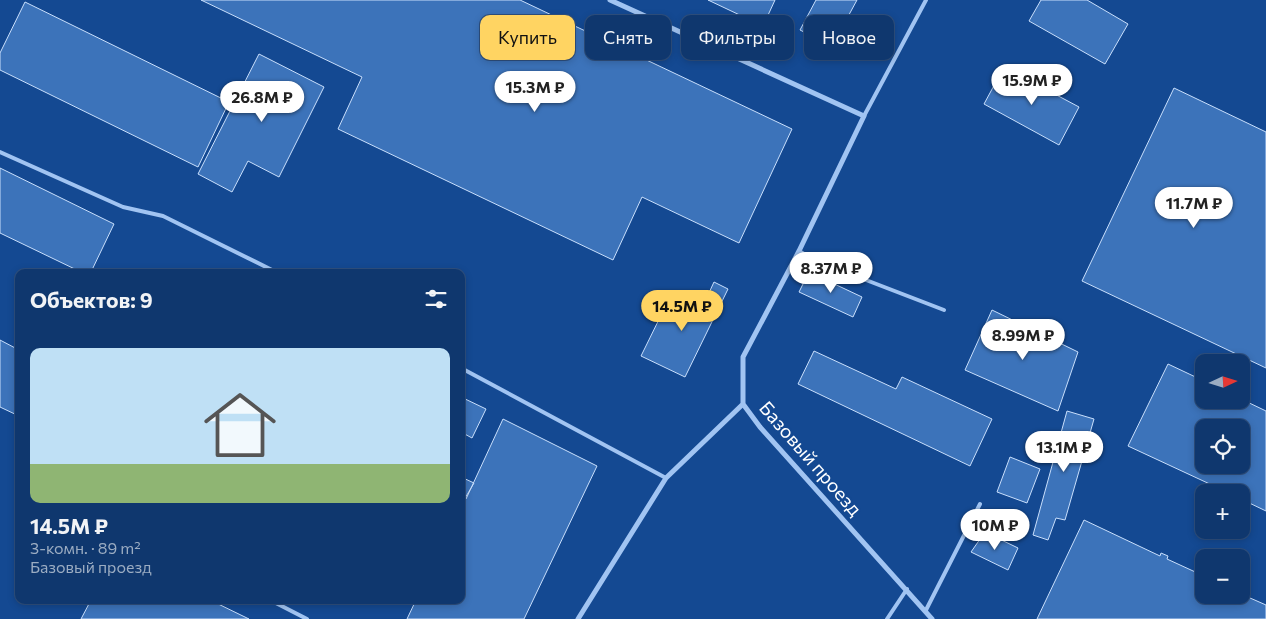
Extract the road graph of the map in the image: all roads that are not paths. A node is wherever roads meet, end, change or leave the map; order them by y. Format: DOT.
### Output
graph roads {
  1 [pos="610,0"];
  2 [pos="926,0"];
  3 [pos="864,116"];
  4 [pos="0,152"];
  5 [pos="799,251"];
  6 [pos="270,269"];
  7 [pos="944,310"];
  8 [pos="465,370"];
  9 [pos="743,404"];
  10 [pos="666,478"];
  11 [pos="980,504"];
  12 [pos="907,589"];
  13 [pos="278,604"];
  14 [pos="926,610"];
  15 [pos="307,619"];
  16 [pos="578,619"];
  17 [pos="887,619"];
  18 [pos="932,619"];
  1 -- 3 [label="street"];
  2 -- 3 [label="lane"];
  3 -- 5 [label="street, Базовый проезд"];
  4 -- 6 [label="lane"];
  5 -- 7 [label="lane"];
  5 -- 9 [label="street, Базовый проезд"];
  8 -- 10 [label="lane"];
  9 -- 10 [label="street"];
  9 -- 12 [label="street, Базовый проезд"];
  10 -- 16 [label="street"];
  11 -- 14 [label="lane"];
  12 -- 14 [label="street, Базовый проезд"];
  12 -- 17 [label="lane"];
  13 -- 15 [label="lane"];
  14 -- 18 [label="street, Базовый проезд"];
}
